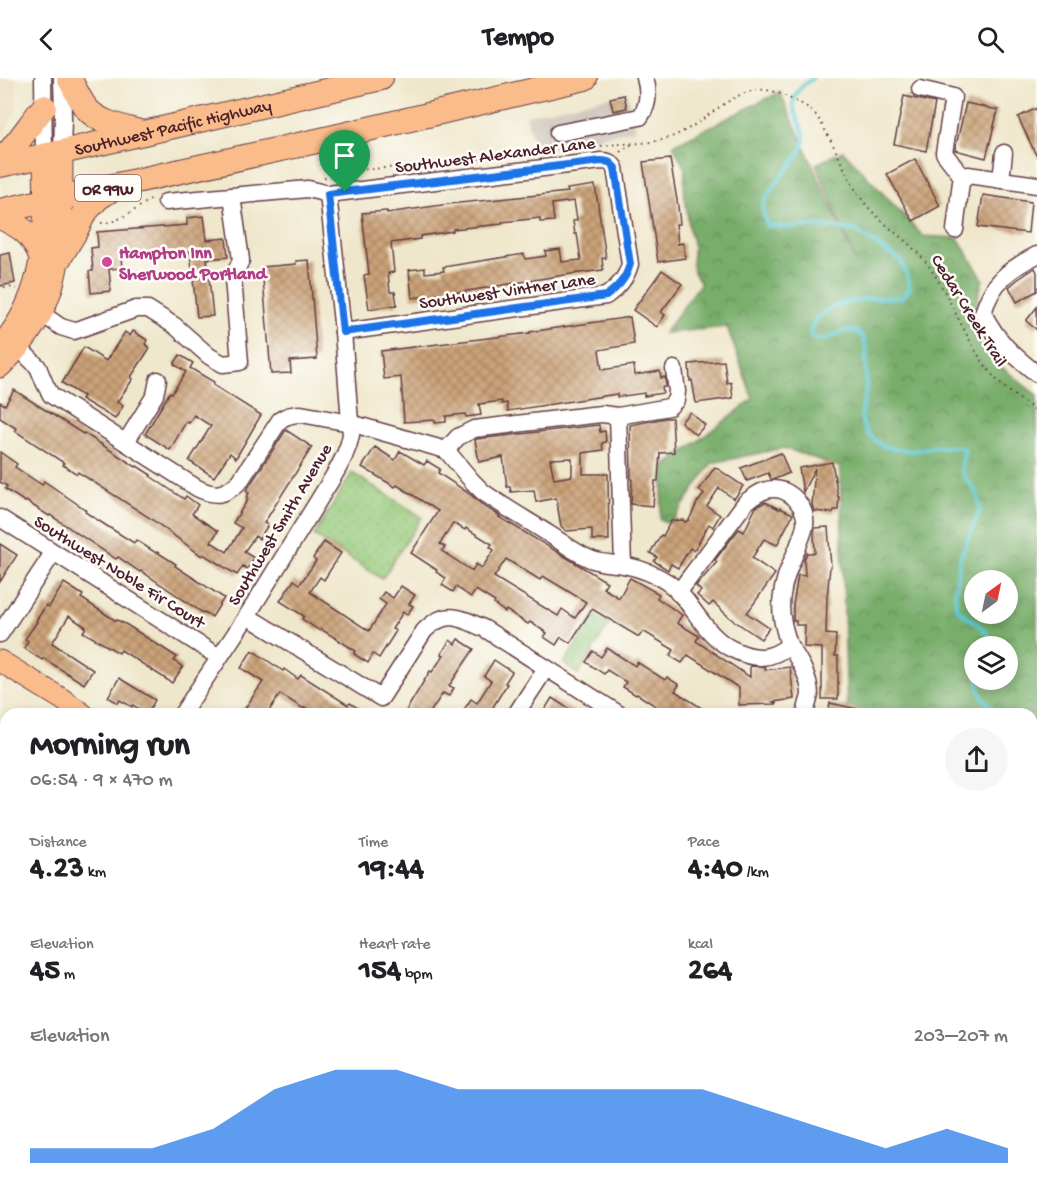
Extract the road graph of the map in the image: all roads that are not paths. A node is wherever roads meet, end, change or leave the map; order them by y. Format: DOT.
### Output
graph roads {
  1 [pos="43,78"];
  2 [pos="62,78"];
  3 [pos="69,78"];
  4 [pos="381,78"];
  5 [pos="585,78"];
  6 [pos="645,78"];
  7 [pos="920,89"];
  8 [pos="44,107"];
  9 [pos="142,133"];
  10 [pos="558,133"];
  11 [pos="1004,153"];
  12 [pos="53,154"];
  13 [pos="0,164"];
  14 [pos="612,164"];
  15 [pos="964,179"];
  16 [pos="1001,180"];
  17 [pos="1037,185"];
  18 [pos="116,186"];
  19 [pos="328,194"];
  20 [pos="232,196"];
  21 [pos="53,200"];
  22 [pos="161,200"];
  23 [pos="0,211"];
  24 [pos="0,217"];
  25 [pos="955,230"];
  26 [pos="1037,255"];
  27 [pos="51,256"];
  28 [pos="42,314"];
  29 [pos="343,332"];
  30 [pos="10,347"];
  31 [pos="0,367"];
  32 [pos="674,369"];
  33 [pos="1037,374"];
  34 [pos="158,380"];
  35 [pos="618,416"];
  36 [pos="350,423"];
  37 [pos="126,442"];
  38 [pos="447,450"];
  39 [pos="0,518"];
  40 [pos="53,553"];
  41 [pos="624,565"];
  42 [pos="678,593"];
  43 [pos="247,616"];
  44 [pos="0,634"];
  45 [pos="789,645"];
  46 [pos="219,657"];
  47 [pos="0,661"];
  48 [pos="546,668"];
  49 [pos="75,708"];
  50 [pos="186,708"];
  51 [pos="520,708"];
  52 [pos="609,708"];
  53 [pos="807,708"];
  1 -- 8 [label="street"];
  2 -- 12 [label="street"];
  3 -- 9 [label="highway"];
  4 -- 9 [label="highway, Southwest Pacific Highway / OR 99W"];
  5 -- 18 [label="highway, OR 99W"];
  6 -- 10 [label="street"];
  7 -- 15 [label="street"];
  8 -- 12 [label="street"];
  8 -- 13 [label="highway"];
  9 -- 12 [label="highway, Southwest Pacific Highway / OR 99W"];
  11 -- 16 [label="street"];
  12 -- 13 [label="highway, Southwest Pacific Highway / OR 99W"];
  12 -- 21 [label="main road"];
  14 -- 19 [label="street, Southwest Alexander Lane"];
  14 -- 29 [label="street, Southwest Vintner Lane"];
  15 -- 16 [label="street"];
  15 -- 25 [label="street"];
  16 -- 17 [label="street"];
  18 -- 21 [label="highway, OR 99W"];
  18 -- 27 [label="highway"];
  19 -- 20 [label="street, Southwest Alexander Lane"];
  19 -- 29 [label="street, Southwest Smith Avenue"];
  20 -- 22 [label="street, Southwest Alexander Lane"];
  20 -- 28 [label="street"];
  21 -- 23 [label="highway, OR 99W"];
  21 -- 27 [label="main road"];
  24 -- 27 [label="highway"];
  26 -- 33 [label="street"];
  27 -- 28 [label="main road"];
  27 -- 30 [label="main road"];
  28 -- 30 [label="main road"];
  29 -- 36 [label="street, Southwest Smith Avenue"];
  30 -- 31 [label="main road"];
  30 -- 37 [label="street"];
  32 -- 35 [label="street"];
  34 -- 37 [label="street"];
  35 -- 38 [label="street"];
  35 -- 41 [label="street"];
  36 -- 37 [label="street"];
  36 -- 38 [label="street"];
  36 -- 43 [label="street, Southwest Smith Avenue"];
  38 -- 41 [label="street"];
  39 -- 40 [label="street, Southwest Noble Fir Court"];
  40 -- 44 [label="street"];
  40 -- 46 [label="street, Southwest Noble Fir Court"];
  41 -- 42 [label="street"];
  42 -- 45 [label="street"];
  42 -- 45 [label="street"];
  43 -- 46 [label="street, Southwest Smith Avenue"];
  43 -- 48 [label="street"];
  45 -- 53 [label="street"];
  46 -- 50 [label="street, Southwest Smith Avenue"];
  47 -- 49 [label="main road"];
  48 -- 51 [label="street"];
  48 -- 52 [label="street"];
}
